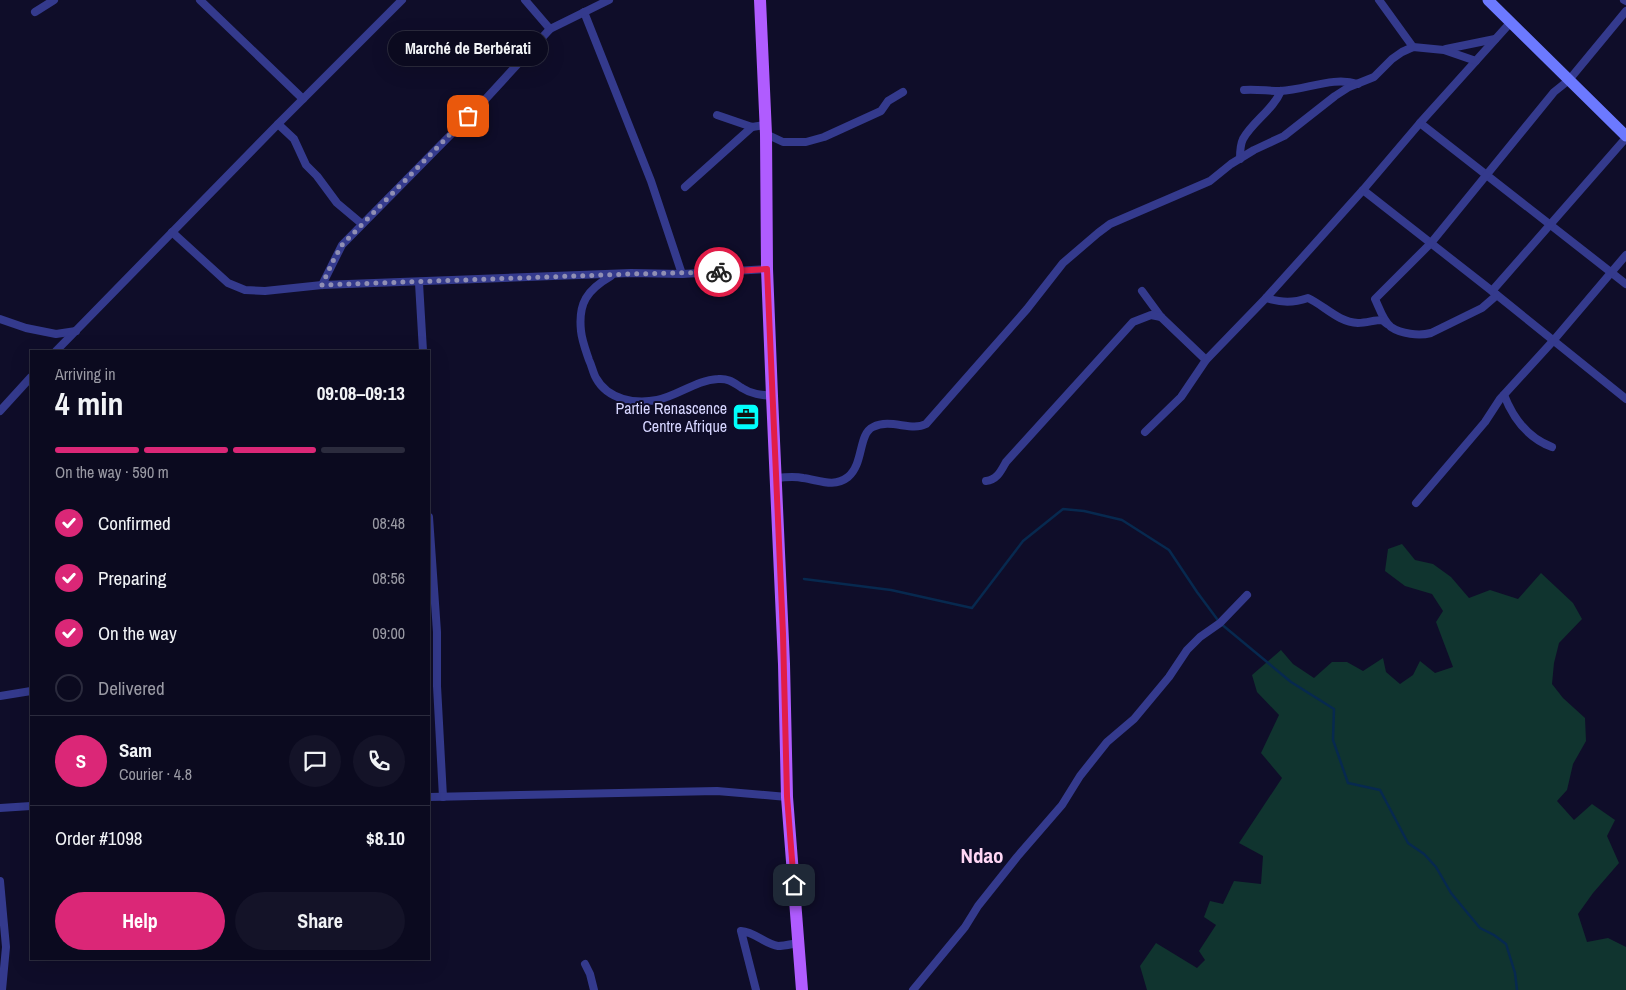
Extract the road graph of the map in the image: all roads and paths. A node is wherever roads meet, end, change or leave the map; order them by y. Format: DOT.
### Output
graph roads {
  1 [pos="54,0"];
  2 [pos="200,0"];
  3 [pos="402,0"];
  4 [pos="525,0"];
  5 [pos="609,0"];
  6 [pos="760,0"];
  7 [pos="1379,0"];
  8 [pos="1488,0"];
  9 [pos="1626,11"];
  10 [pos="35,12"];
  11 [pos="584,12"];
  12 [pos="1510,23"];
  13 [pos="550,29"];
  14 [pos="1495,39"];
  15 [pos="1413,47"];
  16 [pos="1444,50"];
  17 [pos="1476,61"];
  18 [pos="1569,80"];
  19 [pos="1358,84"];
  20 [pos="1244,90"];
  21 [pos="1281,91"];
  22 [pos="903,92"];
  23 [pos="303,99"];
  24 [pos="717,114"];
  25 [pos="1420,123"];
  26 [pos="278,124"];
  27 [pos="752,127"];
  28 [pos="765,129"];
  29 [pos="1626,137"];
  30 [pos="1240,158"];
  31 [pos="1486,174"];
  32 [pos="685,186"];
  33 [pos="1363,190"];
  34 [pos="362,224"];
  35 [pos="1549,224"];
  36 [pos="172,232"];
  37 [pos="1430,243"];
  38 [pos="1626,255"];
  39 [pos="767,269"];
  40 [pos="1611,272"];
  41 [pos="614,274"];
  42 [pos="682,274"];
  43 [pos="419,283"];
  44 [pos="1626,284"];
  45 [pos="322,285"];
  46 [pos="1142,291"];
  47 [pos="1494,293"];
  48 [pos="1266,298"];
  49 [pos="1161,317"];
  50 [pos="0,319"];
  51 [pos="1390,327"];
  52 [pos="76,330"];
  53 [pos="1553,341"];
  54 [pos="57,350"];
  55 [pos="423,350"];
  56 [pos="1206,360"];
  57 [pos="30,378"];
  58 [pos="1504,395"];
  59 [pos="772,396"];
  60 [pos="1626,399"];
  61 [pos="0,411"];
  62 [pos="1145,432"];
  63 [pos="1552,447"];
  64 [pos="776,478"];
  65 [pos="986,480"];
  66 [pos="1416,503"];
  67 [pos="430,530"];
  68 [pos="1246,595"];
  69 [pos="30,691"];
  70 [pos="0,696"];
  71 [pos="787,796"];
  72 [pos="444,797"];
  73 [pos="430,798"];
  74 [pos="30,806"];
  75 [pos="0,808"];
  76 [pos="0,881"];
  77 [pos="798,942"];
  78 [pos="3,947"];
  79 [pos="585,964"];
  80 [pos="2,990"];
  81 [pos="594,990"];
  82 [pos="756,990"];
  83 [pos="802,990"];
  84 [pos="912,990"];
  1 -- 10 [label="street"];
  2 -- 23 [label="street"];
  3 -- 23 [label="street"];
  4 -- 13 [label="street"];
  5 -- 11 [label="street"];
  6 -- 28 [label="main road"];
  7 -- 15 [label="street"];
  8 -- 12 [label="street"];
  9 -- 18 [label="street"];
  11 -- 13 [label="street"];
  11 -- 42 [label="street"];
  12 -- 14 [label="street"];
  12 -- 18 [label="street"];
  13 -- 34 [label="street"];
  14 -- 16 [label="street"];
  14 -- 17 [label="street"];
  15 -- 16 [label="street"];
  15 -- 19 [label="street"];
  16 -- 17 [label="street"];
  17 -- 25 [label="street"];
  18 -- 29 [label="street"];
  18 -- 31 [label="street"];
  19 -- 21 [label="street"];
  19 -- 30 [label="street"];
  20 -- 21 [label="street"];
  21 -- 30 [label="street"];
  22 -- 28 [label="street"];
  23 -- 26 [label="street"];
  24 -- 27 [label="street"];
  25 -- 31 [label="street"];
  25 -- 33 [label="street"];
  26 -- 34 [label="street"];
  26 -- 36 [label="street"];
  27 -- 28 [label="street"];
  27 -- 32 [label="street"];
  28 -- 39 [label="main road"];
  29 -- 35 [label="street"];
  30 -- 64 [label="street"];
  31 -- 35 [label="street"];
  31 -- 37 [label="street"];
  33 -- 37 [label="street"];
  33 -- 48 [label="street"];
  34 -- 45 [label="street"];
  35 -- 40 [label="street"];
  35 -- 47 [label="street"];
  36 -- 45 [label="street"];
  36 -- 52 [label="street"];
  37 -- 47 [label="street"];
  37 -- 51 [label="street"];
  38 -- 40 [label="street"];
  39 -- 42 [label="street"];
  39 -- 59 [label="main road"];
  40 -- 44 [label="street"];
  40 -- 53 [label="street"];
  41 -- 42 [label="street"];
  41 -- 43 [label="street"];
  41 -- 59 [label="street"];
  43 -- 45 [label="street"];
  43 -- 55 [label="street"];
  46 -- 49 [label="street"];
  47 -- 51 [label="street"];
  47 -- 53 [label="street"];
  48 -- 51 [label="street"];
  48 -- 56 [label="street"];
  49 -- 56 [label="street"];
  49 -- 65 [label="street"];
  50 -- 52 [label="street"];
  52 -- 54 [label="street"];
  53 -- 58 [label="street"];
  53 -- 60 [label="street"];
  56 -- 62 [label="street"];
  57 -- 61 [label="street"];
  58 -- 63 [label="street"];
  58 -- 66 [label="street"];
  59 -- 64 [label="main road"];
  64 -- 71 [label="main road"];
  67 -- 72 [label="street"];
  68 -- 84 [label="street"];
  69 -- 70 [label="street"];
  71 -- 72 [label="street"];
  71 -- 77 [label="main road"];
  72 -- 73 [label="street"];
  74 -- 75 [label="street"];
  76 -- 78 [label="street"];
  77 -- 82 [label="street"];
  77 -- 83 [label="main road"];
  78 -- 80 [label="street"];
  79 -- 81 [label="street"];
}
